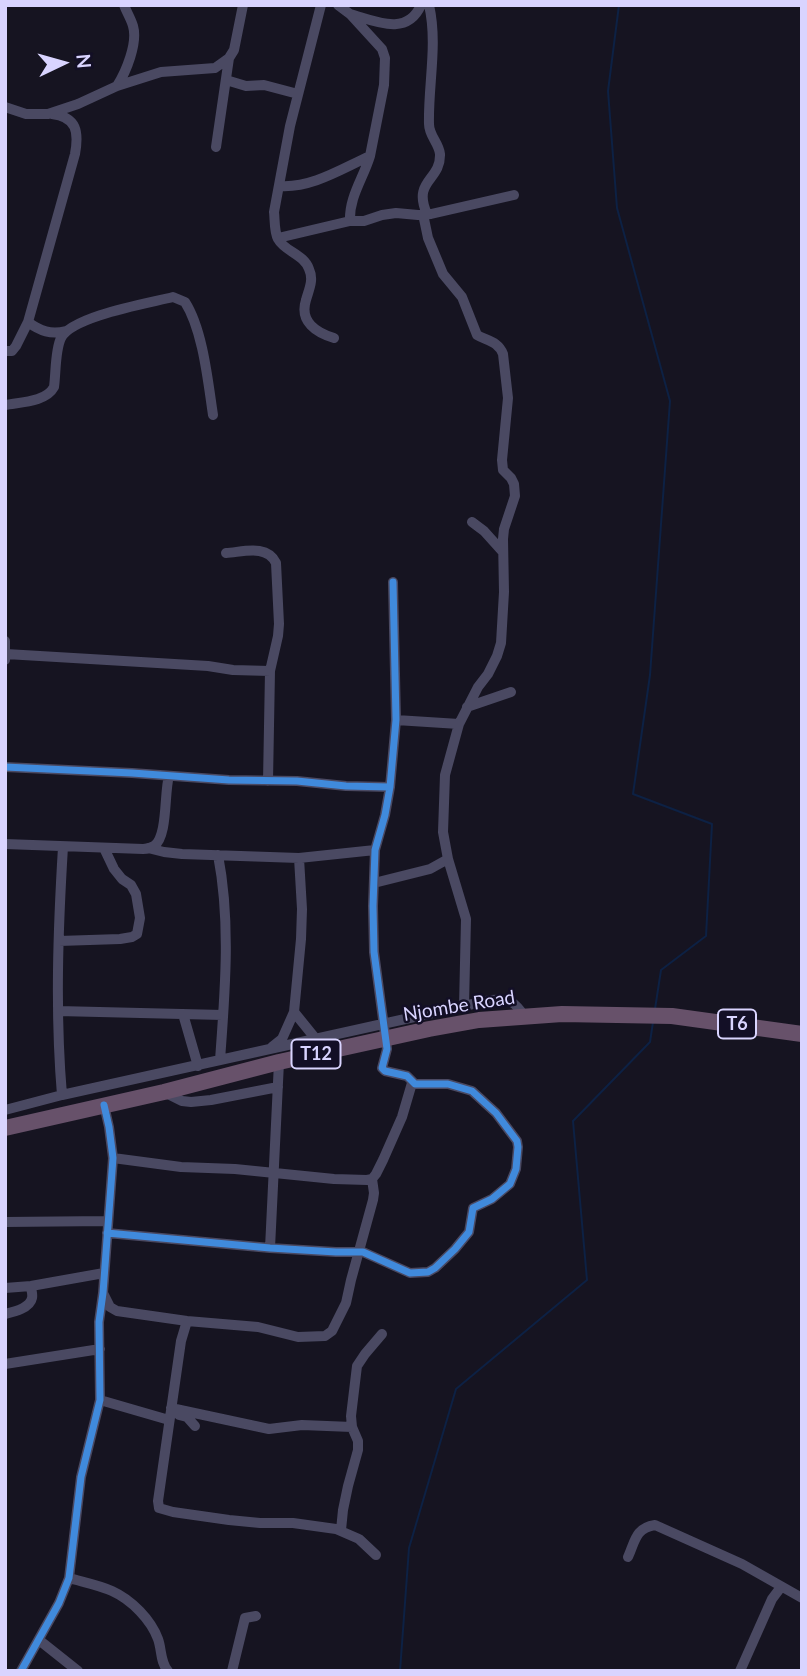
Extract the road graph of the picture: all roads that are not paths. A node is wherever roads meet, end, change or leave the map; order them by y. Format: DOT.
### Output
graph roads {
  1 [pos="124,5"];
  2 [pos="243,5"];
  3 [pos="321,5"];
  4 [pos="338,5"];
  5 [pos="421,5"];
  6 [pos="429,5"];
  7 [pos="350,14"];
  8 [pos="229,58"];
  9 [pos="226,80"];
  10 [pos="117,86"];
  11 [pos="298,94"];
  12 [pos="5,107"];
  13 [pos="48,114"];
  14 [pos="216,147"];
  15 [pos="370,156"];
  16 [pos="280,186"];
  17 [pos="514,195"];
  18 [pos="425,214"];
  19 [pos="350,221"];
  20 [pos="278,238"];
  21 [pos="28,322"];
  22 [pos="66,331"];
  23 [pos="334,338"];
  24 [pos="5,351"];
  25 [pos="5,405"];
  26 [pos="213,415"];
  27 [pos="472,522"];
  28 [pos="502,551"];
  29 [pos="226,553"];
  30 [pos="393,582"];
  31 [pos="5,640"];
  32 [pos="6,654"];
  33 [pos="5,660"];
  34 [pos="270,671"];
  35 [pos="511,692"];
  36 [pos="467,707"];
  37 [pos="396,720"];
  38 [pos="459,724"];
  39 [pos="5,767"];
  40 [pos="169,776"];
  41 [pos="268,780"];
  42 [pos="390,787"];
  43 [pos="5,844"];
  44 [pos="64,847"];
  45 [pos="104,848"];
  46 [pos="148,848"];
  47 [pos="375,850"];
  48 [pos="218,855"];
  49 [pos="299,858"];
  50 [pos="447,859"];
  51 [pos="374,883"];
  52 [pos="59,941"];
  53 [pos="464,1006"];
  54 [pos="58,1011"];
  55 [pos="294,1012"];
  56 [pos="183,1014"];
  57 [pos="223,1015"];
  58 [pos="631,1015"];
  59 [pos="525,1017"];
  60 [pos="384,1032"];
  61 [pos="802,1034"];
  62 [pos="315,1038"];
  63 [pos="275,1055"];
  64 [pos="220,1060"];
  65 [pos="198,1066"];
  66 [pos="412,1083"];
  67 [pos="278,1087"];
  68 [pos="164,1091"];
  69 [pos="62,1095"];
  70 [pos="104,1105"];
  71 [pos="5,1110"];
  72 [pos="5,1128"];
  73 [pos="113,1158"];
  74 [pos="273,1172"];
  75 [pos="372,1179"];
  76 [pos="108,1221"];
  77 [pos="5,1222"];
  78 [pos="107,1233"];
  79 [pos="270,1248"];
  80 [pos="359,1252"];
  81 [pos="104,1273"];
  82 [pos="31,1286"];
  83 [pos="5,1288"];
  84 [pos="103,1293"];
  85 [pos="5,1314"];
  86 [pos="187,1321"];
  87 [pos="382,1334"];
  88 [pos="100,1349"];
  89 [pos="5,1364"];
  90 [pos="100,1400"];
  91 [pos="170,1415"];
  92 [pos="195,1426"];
  93 [pos="352,1427"];
  94 [pos="341,1530"];
  95 [pos="376,1555"];
  96 [pos="628,1557"];
  97 [pos="69,1578"];
  98 [pos="780,1587"];
  99 [pos="802,1598"];
  100 [pos="256,1616"];
  101 [pos="39,1640"];
  102 [pos="163,1669"];
  103 [pos="21,1671"];
  104 [pos="78,1671"];
  105 [pos="232,1671"];
  106 [pos="740,1671"];
  1 -- 10 [label="street"];
  2 -- 8 [label="street"];
  3 -- 11 [label="street"];
  4 -- 7 [label="street"];
  5 -- 7 [label="street"];
  6 -- 18 [label="street"];
  7 -- 15 [label="street"];
  8 -- 9 [label="street"];
  8 -- 10 [label="street"];
  9 -- 11 [label="street"];
  9 -- 14 [label="street"];
  10 -- 13 [label="street"];
  11 -- 16 [label="street"];
  12 -- 13 [label="street"];
  13 -- 21 [label="street"];
  15 -- 16 [label="street"];
  15 -- 19 [label="street"];
  16 -- 20 [label="street"];
  17 -- 18 [label="street"];
  18 -- 19 [label="street"];
  18 -- 28 [label="street"];
  19 -- 20 [label="street"];
  20 -- 23 [label="street"];
  21 -- 22 [label="street"];
  21 -- 24 [label="street"];
  22 -- 25 [label="street"];
  22 -- 26 [label="street"];
  27 -- 28 [label="street"];
  28 -- 36 [label="street"];
  29 -- 34 [label="street"];
  30 -- 37 [label="street"];
  31 -- 32 [label="street"];
  32 -- 33 [label="street"];
  32 -- 34 [label="street"];
  34 -- 41 [label="street"];
  35 -- 36 [label="street"];
  36 -- 38 [label="street"];
  37 -- 38 [label="street"];
  37 -- 42 [label="street"];
  38 -- 50 [label="street"];
  39 -- 40 [label="street"];
  40 -- 41 [label="street"];
  40 -- 46 [label="street"];
  41 -- 42 [label="street"];
  42 -- 47 [label="street"];
  43 -- 44 [label="street"];
  44 -- 45 [label="street"];
  44 -- 52 [label="street"];
  45 -- 46 [label="street"];
  45 -- 52 [label="street"];
  46 -- 48 [label="street"];
  47 -- 49 [label="street"];
  47 -- 51 [label="street"];
  48 -- 49 [label="street"];
  48 -- 57 [label="street"];
  49 -- 55 [label="street"];
  50 -- 51 [label="street"];
  50 -- 53 [label="street"];
  51 -- 60 [label="street"];
  52 -- 54 [label="street"];
  53 -- 59 [label="street"];
  53 -- 60 [label="street"];
  54 -- 56 [label="street"];
  54 -- 69 [label="street"];
  55 -- 62 [label="street"];
  55 -- 63 [label="street"];
  56 -- 57 [label="street"];
  56 -- 65 [label="street"];
  57 -- 64 [label="street"];
  58 -- 59 [label="highway, Njombe Road / T12"];
  58 -- 61 [label="highway, Njombe Road / T6"];
  59 -- 60 [label="highway, Njombe Road / T12"];
  60 -- 62 [label="street"];
  60 -- 63 [label="highway, Njombe Road / T12"];
  60 -- 66 [label="street"];
  62 -- 63 [label="street"];
  63 -- 64 [label="street"];
  63 -- 67 [label="street"];
  63 -- 68 [label="highway, Njombe Road / T12"];
  64 -- 65 [label="street"];
  65 -- 69 [label="street"];
  66 -- 75 [label="street"];
  66 -- 80 [label="street"];
  67 -- 68 [label="street"];
  67 -- 74 [label="street"];
  68 -- 70 [label="highway, Njombe Road / T12"];
  69 -- 71 [label="street"];
  70 -- 72 [label="highway, Njombe Road / T12"];
  70 -- 73 [label="street"];
  73 -- 74 [label="street"];
  73 -- 76 [label="street"];
  74 -- 75 [label="street"];
  74 -- 79 [label="street"];
  75 -- 80 [label="street"];
  76 -- 77 [label="street"];
  76 -- 78 [label="street"];
  78 -- 79 [label="street"];
  78 -- 81 [label="street"];
  79 -- 80 [label="street"];
  80 -- 86 [label="street"];
  81 -- 82 [label="street"];
  81 -- 84 [label="street"];
  82 -- 83 [label="street"];
  82 -- 85 [label="street"];
  84 -- 86 [label="street"];
  84 -- 88 [label="street"];
  86 -- 91 [label="street"];
  87 -- 93 [label="street"];
  88 -- 89 [label="street"];
  88 -- 90 [label="street"];
  90 -- 91 [label="street"];
  90 -- 97 [label="street"];
  91 -- 92 [label="street"];
  91 -- 93 [label="street"];
  91 -- 94 [label="street"];
  93 -- 94 [label="street"];
  94 -- 95 [label="street"];
  96 -- 98 [label="street"];
  97 -- 101 [label="street"];
  97 -- 102 [label="street"];
  98 -- 99 [label="street"];
  98 -- 106 [label="street"];
  100 -- 105 [label="street"];
  101 -- 103 [label="street"];
  101 -- 104 [label="street"];
}
